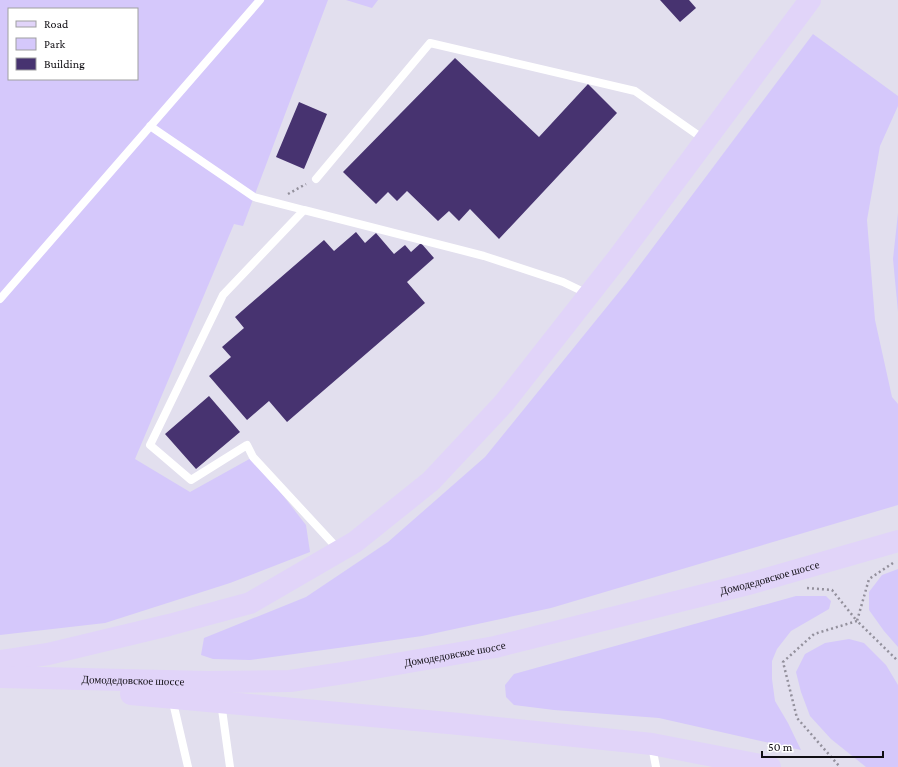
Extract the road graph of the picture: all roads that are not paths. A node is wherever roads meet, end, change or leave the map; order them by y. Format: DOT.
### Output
graph roads {
  1 [pos="260,0"];
  2 [pos="810,0"];
  3 [pos="150,126"];
  4 [pos="706,140"];
  5 [pos="316,179"];
  6 [pos="304,210"];
  7 [pos="589,295"];
  8 [pos="0,299"];
  9 [pos="898,541"];
  10 [pos="339,551"];
  11 [pos="0,660"];
  12 [pos="0,678"];
  13 [pos="0,684"];
  14 [pos="172,698"];
  15 [pos="220,702"];
  16 [pos="652,744"];
  17 [pos="188,767"];
  18 [pos="230,767"];
  19 [pos="656,767"];
  20 [pos="770,767"];
  1 -- 3 [label="lane"];
  2 -- 4 [label="main road"];
  3 -- 6 [label="lane"];
  3 -- 8 [label="lane"];
  4 -- 5 [label="lane"];
  4 -- 7 [label="main road"];
  6 -- 7 [label="lane"];
  6 -- 10 [label="lane"];
  7 -- 10 [label="main road"];
  9 -- 12 [label="main road, Домодедовское шоссе"];
  10 -- 11 [label="main road"];
  13 -- 14 [label="main road"];
  14 -- 15 [label="main road"];
  14 -- 17 [label="lane"];
  15 -- 16 [label="main road"];
  15 -- 18 [label="lane"];
  16 -- 19 [label="lane"];
  16 -- 20 [label="main road"];
}
